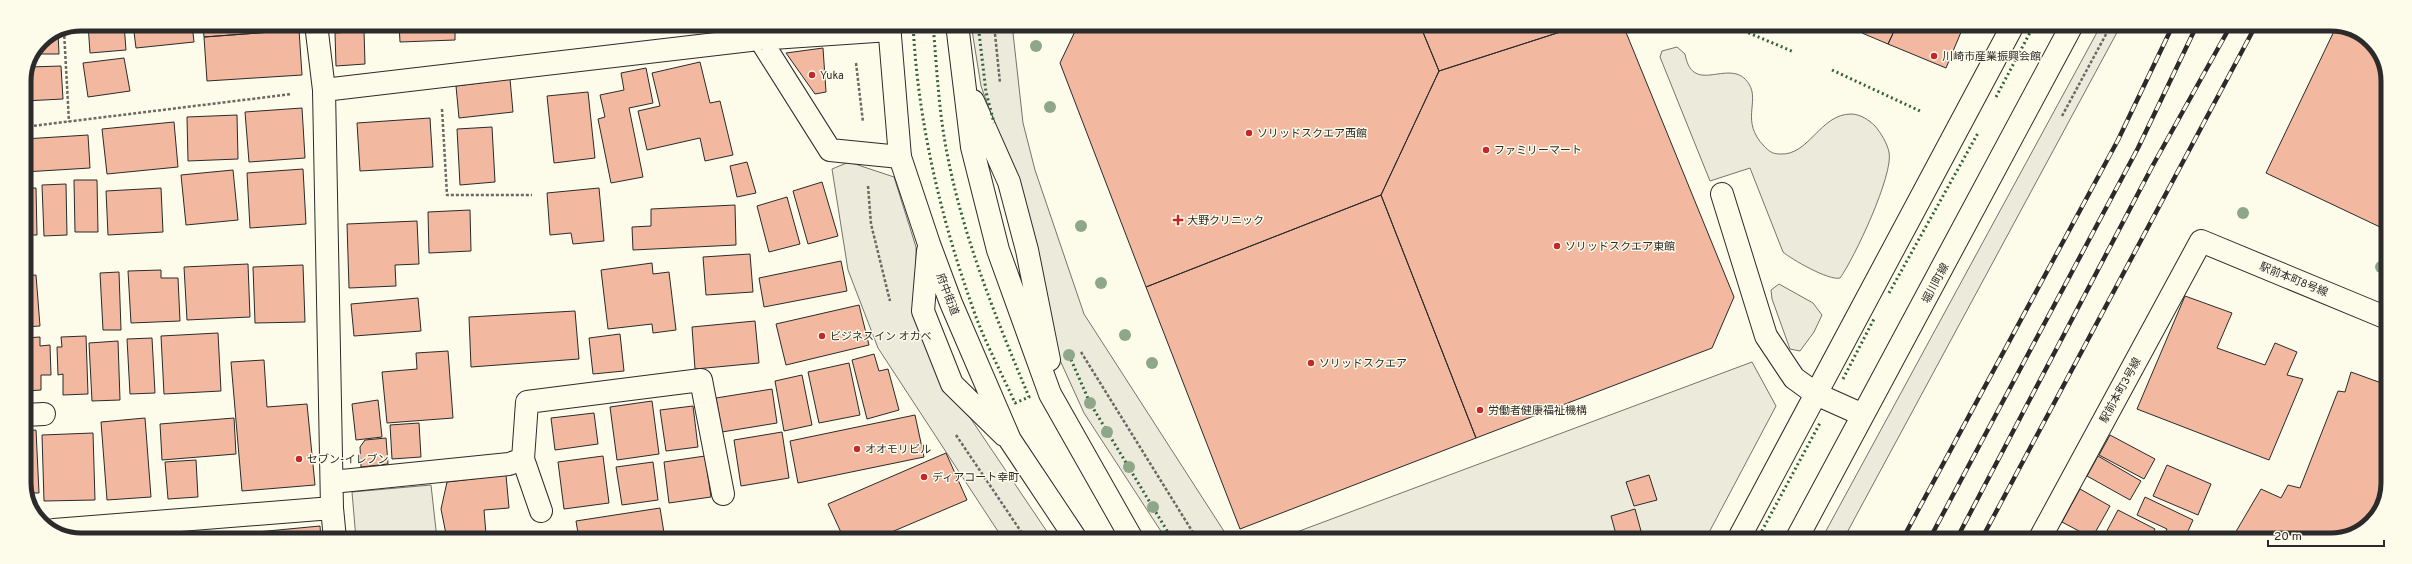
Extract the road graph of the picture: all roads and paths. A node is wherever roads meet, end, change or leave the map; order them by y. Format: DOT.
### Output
graph roads {
  1 [pos="317,31"];
  2 [pos="755,31"];
  3 [pos="889,31"];
  4 [pos="958,31"];
  5 [pos="994,31"];
  6 [pos="2010,31"];
  7 [pos="2069,31"];
  8 [pos="64,34"];
  9 [pos="440,78"];
  10 [pos="324,90"];
  11 [pos="1002,90"];
  12 [pos="69,122"];
  13 [pos="31,126"];
  14 [pos="900,157"];
  15 [pos="1722,194"];
  16 [pos="532,195"];
  17 [pos="2201,241"];
  18 [pos="929,244"];
  19 [pos="2381,316"];
  20 [pos="1080,350"];
  21 [pos="1816,394"];
  22 [pos="1863,415"];
  23 [pos="1010,440"];
  24 [pos="523,459"];
  25 [pos="332,482"];
  26 [pos="723,494"];
  27 [pos="332,508"];
  28 [pos="541,511"];
  29 [pos="63,529"];
  30 [pos="334,533"];
  31 [pos="1072,533"];
  32 [pos="1129,533"];
  33 [pos="1194,533"];
  34 [pos="1742,533"];
  35 [pos="1800,533"];
  36 [pos="2043,533"];
  1 -- 10 [label="street"];
  2 -- 9 [label="street"];
  2 -- 14 [label="street"];
  3 -- 14 [label="street, 府中街道"];
  4 -- 32 [label="street"];
  5 -- 11 [label="path"];
  6 -- 21 [label="street"];
  7 -- 22 [label="street, 堀川町線"];
  8 -- 12 [label="path"];
  9 -- 10 [label="street"];
  9 -- 16 [label="path"];
  10 -- 12 [label="path"];
  10 -- 25 [label="street"];
  12 -- 13 [label="path"];
  14 -- 18 [label="street, 府中街道"];
  15 -- 21 [label="street"];
  17 -- 19 [label="street, 駅前本町8号線"];
  17 -- 36 [label="street, 駅前本町3号線"];
  18 -- 23 [label="street, 府中街道"];
  18 -- 23 [label="street"];
  20 -- 33 [label="path"];
  21 -- 22 [label="street"];
  21 -- 34 [label="street"];
  22 -- 35 [label="street, 堀川町線"];
  23 -- 31 [label="street, 府中街道"];
  24 -- 25 [label="street"];
  24 -- 26 [label="street"];
  24 -- 28 [label="street"];
  25 -- 27 [label="street"];
  27 -- 29 [label="street"];
  27 -- 30 [label="street"];
}
